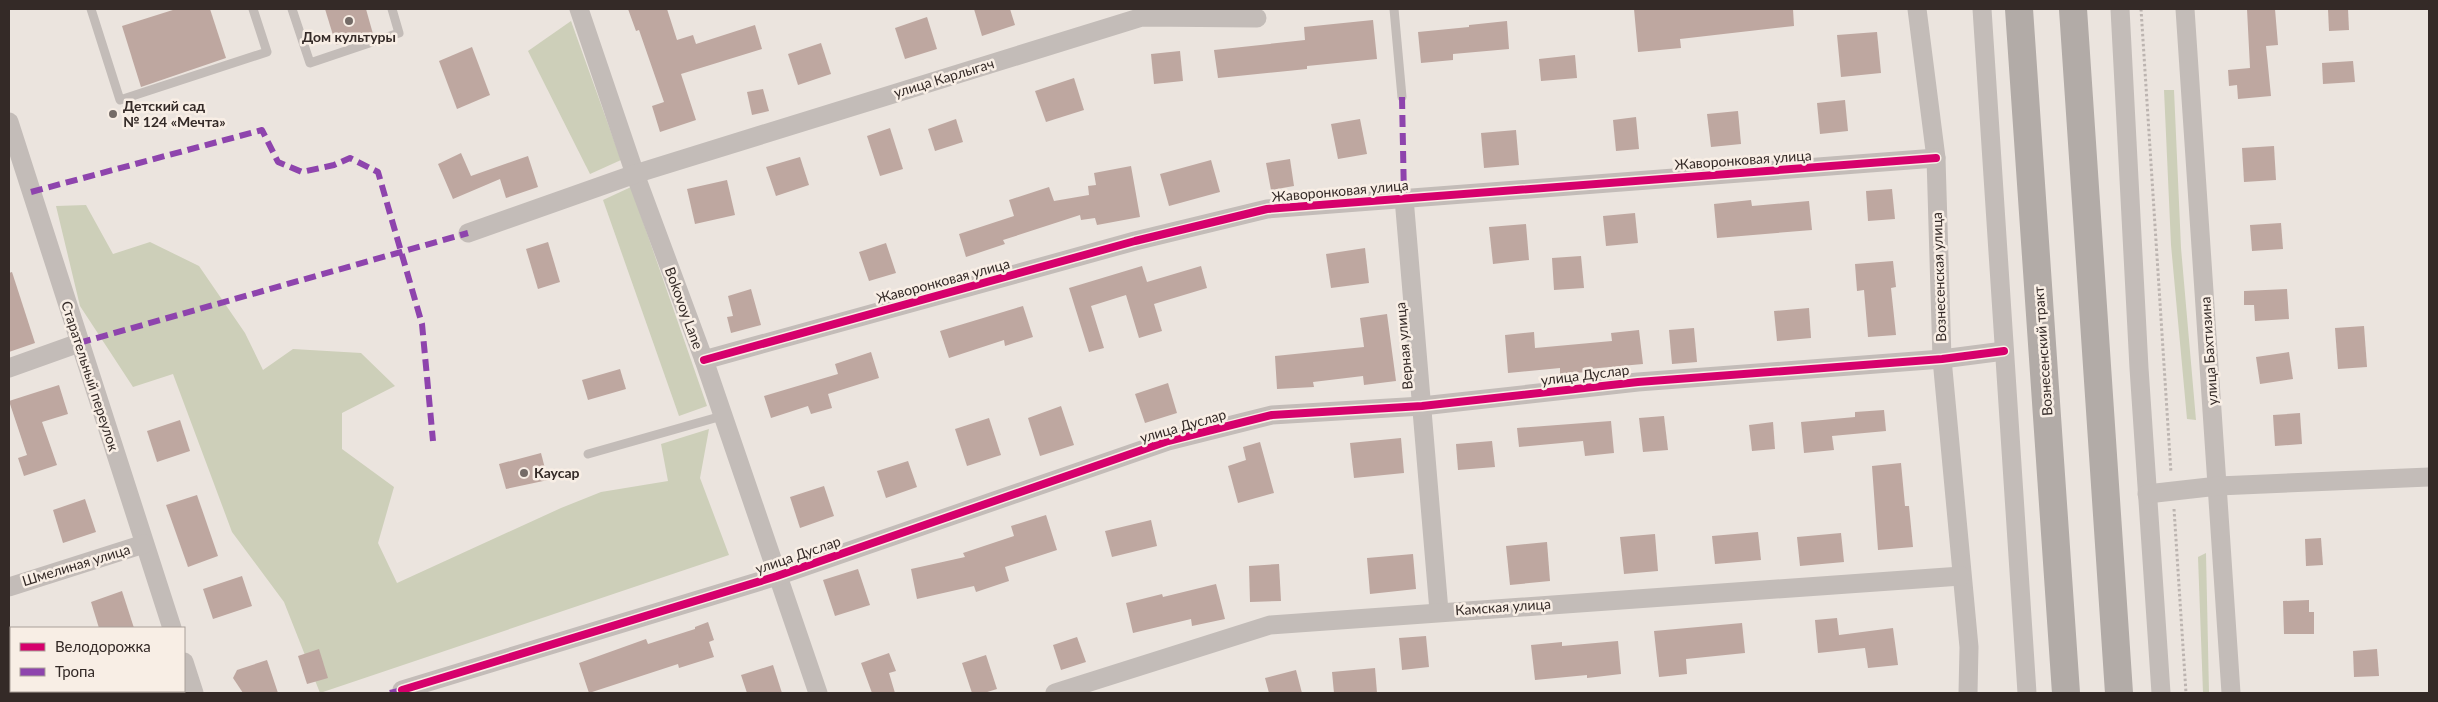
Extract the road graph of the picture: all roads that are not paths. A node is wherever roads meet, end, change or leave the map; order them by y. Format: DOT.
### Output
graph roads {
  1 [pos="91,9"];
  2 [pos="253,9"];
  3 [pos="292,9"];
  4 [pos="392,9"];
  5 [pos="579,9"];
  6 [pos="1394,9"];
  7 [pos="1917,9"];
  8 [pos="1982,9"];
  9 [pos="2019,9"];
  10 [pos="2073,9"];
  11 [pos="2120,9"];
  12 [pos="2185,9"];
  13 [pos="1257,18"];
  14 [pos="1402,97"];
  15 [pos="9,122"];
  16 [pos="1936,158"];
  17 [pos="16,166"];
  18 [pos="635,174"];
  19 [pos="1404,198"];
  20 [pos="468,233"];
  21 [pos="79,343"];
  22 [pos="2004,351"];
  23 [pos="1942,359"];
  24 [pos="704,360"];
  25 [pos="9,368"];
  26 [pos="1422,406"];
  27 [pos="722,416"];
  28 [pos="588,454"];
  29 [pos="2429,477"];
  30 [pos="2218,486"];
  31 [pos="2147,494"];
  32 [pos="144,544"];
  33 [pos="777,576"];
  34 [pos="1961,576"];
  35 [pos="9,587"];
  36 [pos="1439,612"];
  37 [pos="172,627"];
  38 [pos="185,665"];
  39 [pos="402,690"];
  40 [pos="194,693"];
  41 [pos="818,693"];
  42 [pos="1055,693"];
  43 [pos="1968,693"];
  44 [pos="2027,693"];
  45 [pos="2066,693"];
  46 [pos="2118,693"];
  47 [pos="2162,693"];
  48 [pos="2231,693"];
  1 -- 2 [label="lane"];
  3 -- 4 [label="lane"];
  5 -- 18 [label="street, Bokovoy Lane"];
  6 -- 14 [label="lane"];
  7 -- 16 [label="street, Вознесенская улица"];
  8 -- 22 [label="street"];
  9 -- 45 [label="main road, Вознесенский тракт"];
  10 -- 46 [label="main road"];
  11 -- 31 [label="street"];
  12 -- 30 [label="street, улица Бахтизина"];
  13 -- 18 [label="street, улица Карлыгач"];
  15 -- 17 [label="street, Старательный переулок"];
  16 -- 19 [label="street, Жаворонковая улица"];
  16 -- 23 [label="street, Вознесенская улица"];
  17 -- 21 [label="street, Старательный переулок"];
  18 -- 20 [label="street, улица Карлыгач"];
  18 -- 24 [label="street, Bokovoy Lane"];
  19 -- 24 [label="street, Жаворонковая улица"];
  19 -- 26 [label="street, Верная улица"];
  21 -- 25 [label="street"];
  21 -- 32 [label="street, Старательный переулок"];
  22 -- 23 [label="street, улица Дуслар"];
  22 -- 44 [label="street"];
  23 -- 26 [label="street, улица Дуслар"];
  23 -- 34 [label="street, Вознесенская улица"];
  24 -- 27 [label="street, Bokovoy Lane"];
  26 -- 33 [label="street, улица Дуслар"];
  26 -- 36 [label="street, Верная улица"];
  27 -- 28 [label="lane"];
  27 -- 33 [label="street, Bokovoy Lane"];
  29 -- 30 [label="street"];
  30 -- 31 [label="street"];
  30 -- 48 [label="street, улица Бахтизина"];
  31 -- 47 [label="street"];
  32 -- 35 [label="street, Шмелиная улица"];
  32 -- 37 [label="street, Старательный переулок"];
  33 -- 39 [label="street, улица Дуслар"];
  33 -- 41 [label="street, Bokovoy Lane"];
  34 -- 36 [label="street, Камская улица"];
  34 -- 43 [label="street, Вознесенская улица"];
  36 -- 42 [label="street, Камская улица"];
  38 -- 40 [label="street"];
}
